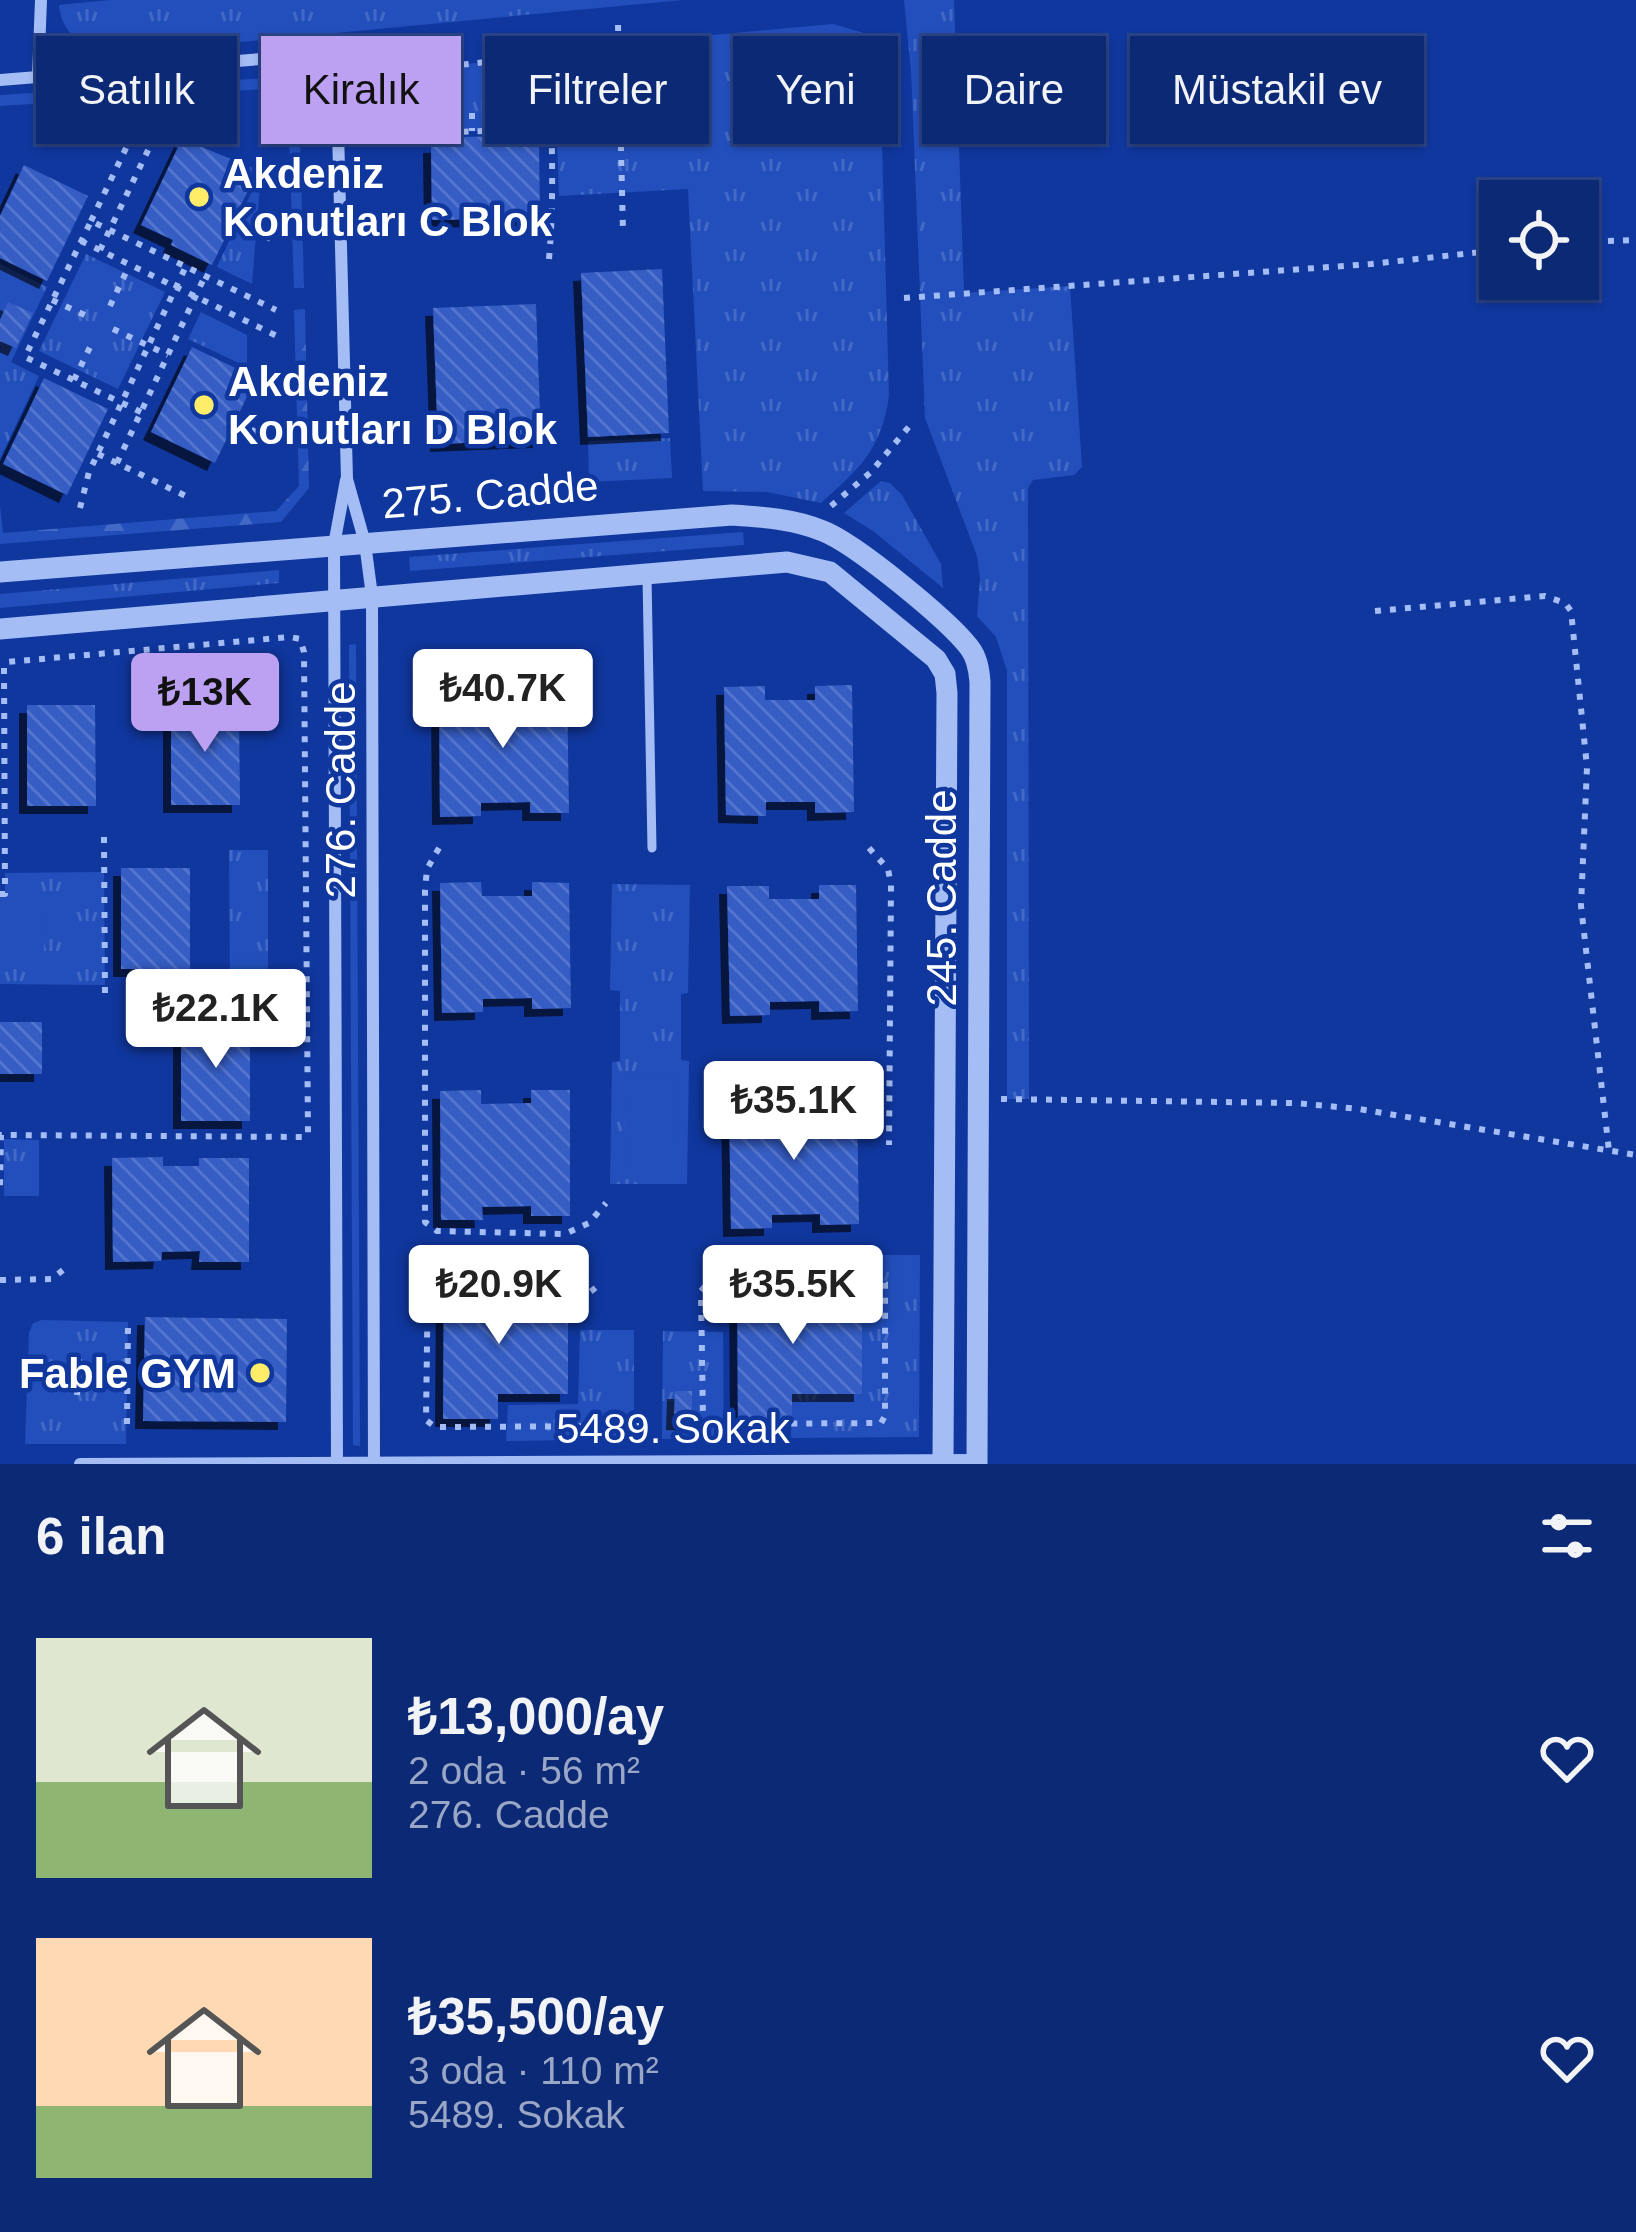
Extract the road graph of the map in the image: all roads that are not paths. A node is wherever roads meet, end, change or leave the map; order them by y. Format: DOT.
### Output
graph roads {
  1 [pos="41,0"];
  2 [pos="40,36"];
  3 [pos="237,61"];
  4 [pos="36,77"];
  5 [pos="0,80"];
  6 [pos="346,479"];
  7 [pos="816,529"];
  8 [pos="365,543"];
  9 [pos="334,545"];
  10 [pos="802,564"];
  11 [pos="0,572"];
  12 [pos="647,572"];
  13 [pos="372,596"];
  14 [pos="334,599"];
  15 [pos="0,629"];
  16 [pos="952,630"];
  17 [pos="652,848"];
  18 [pos="943,1462"];
  19 [pos="977,1462"];
  20 [pos="338,1463"];
  21 [pos="374,1463"];
  22 [pos="80,1464"];
  1 -- 2 [label="street"];
  3 -- 6 [label="street, 276. Cadde"];
  4 -- 5 [label="street"];
  6 -- 8 [label="street, 276. Cadde"];
  6 -- 9 [label="street, 276. Cadde"];
  7 -- 8 [label="street, 275. Cadde"];
  7 -- 10 [label="street"];
  7 -- 16 [label="street, 275. Cadde"];
  8 -- 9 [label="street, 275. Cadde"];
  8 -- 13 [label="street, 276. Cadde"];
  9 -- 11 [label="street, 275. Cadde"];
  9 -- 14 [label="street, 276. Cadde"];
  10 -- 12 [label="street"];
  10 -- 18 [label="street, 245. Cadde"];
  12 -- 13 [label="street"];
  12 -- 17 [label="lane"];
  13 -- 14 [label="street"];
  13 -- 21 [label="street, 276. Cadde"];
  14 -- 15 [label="street"];
  14 -- 20 [label="street, 276. Cadde"];
  16 -- 19 [label="street, 245. Cadde"];
  18 -- 19 [label="street, 5489. Sokak"];
  18 -- 21 [label="street, 5489. Sokak"];
  20 -- 21 [label="street, 5489. Sokak"];
  20 -- 22 [label="street, 5489. Sokak"];
}
